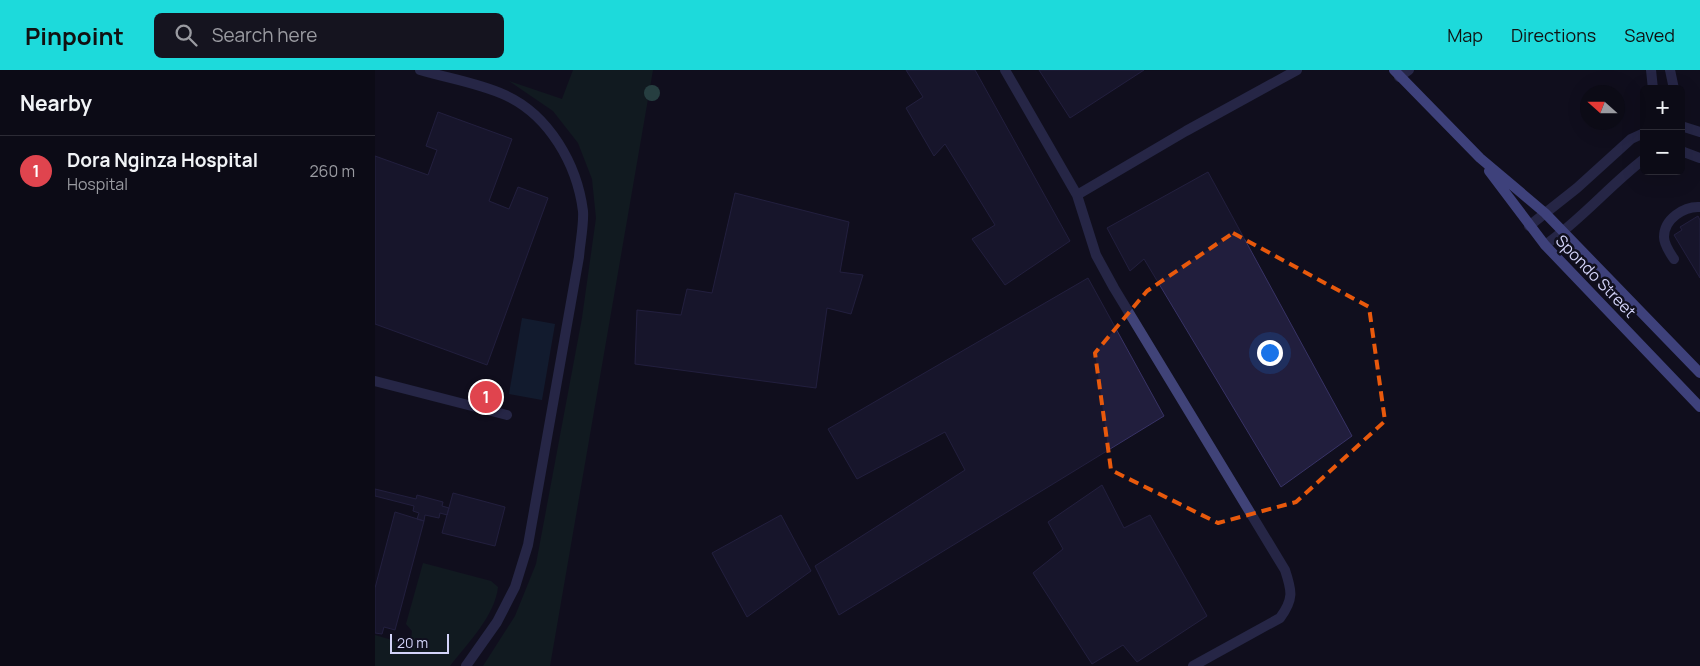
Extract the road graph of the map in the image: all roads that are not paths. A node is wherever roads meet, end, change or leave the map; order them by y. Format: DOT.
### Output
graph roads {
  1 [pos="420,70"];
  2 [pos="1005,70"];
  3 [pos="1297,70"];
  4 [pos="1409,70"];
  5 [pos="1651,70"];
  6 [pos="1670,70"];
  7 [pos="1396,73"];
  8 [pos="1653,85"];
  9 [pos="1673,85"];
  10 [pos="1685,127"];
  11 [pos="1700,132"];
  12 [pos="1640,135"];
  13 [pos="1685,153"];
  14 [pos="1480,158"];
  15 [pos="1700,158"];
  16 [pos="1640,162"];
  17 [pos="1077,195"];
  18 [pos="1700,207"];
  19 [pos="1545,213"];
  20 [pos="1529,226"];
  21 [pos="1564,232"];
  22 [pos="1545,245"];
  23 [pos="1674,259"];
  24 [pos="1700,373"];
  25 [pos="375,381"];
  26 [pos="1700,407"];
  27 [pos="507,415"];
  28 [pos="466,666"];
  29 [pos="1193,666"];
  1 -- 28 [label="lane"];
  2 -- 17 [label="lane"];
  3 -- 17 [label="lane"];
  4 -- 7 [label="lane"];
  5 -- 8 [label="lane"];
  6 -- 9 [label="lane"];
  7 -- 14 [label="main road, Spondo Street"];
  10 -- 11 [label="lane"];
  12 -- 19 [label="lane"];
  13 -- 15 [label="lane"];
  14 -- 19 [label="main road, Spondo Street"];
  14 -- 20 [label="main road, Spondo Street"];
  16 -- 21 [label="lane"];
  17 -- 29 [label="lane"];
  18 -- 23 [label="lane"];
  19 -- 20 [label="lane"];
  19 -- 21 [label="main road, Spondo Street"];
  20 -- 22 [label="main road, Spondo Street"];
  21 -- 22 [label="lane"];
  21 -- 24 [label="main road, Spondo Street"];
  22 -- 26 [label="main road, Spondo Street"];
  25 -- 27 [label="lane"];
}
